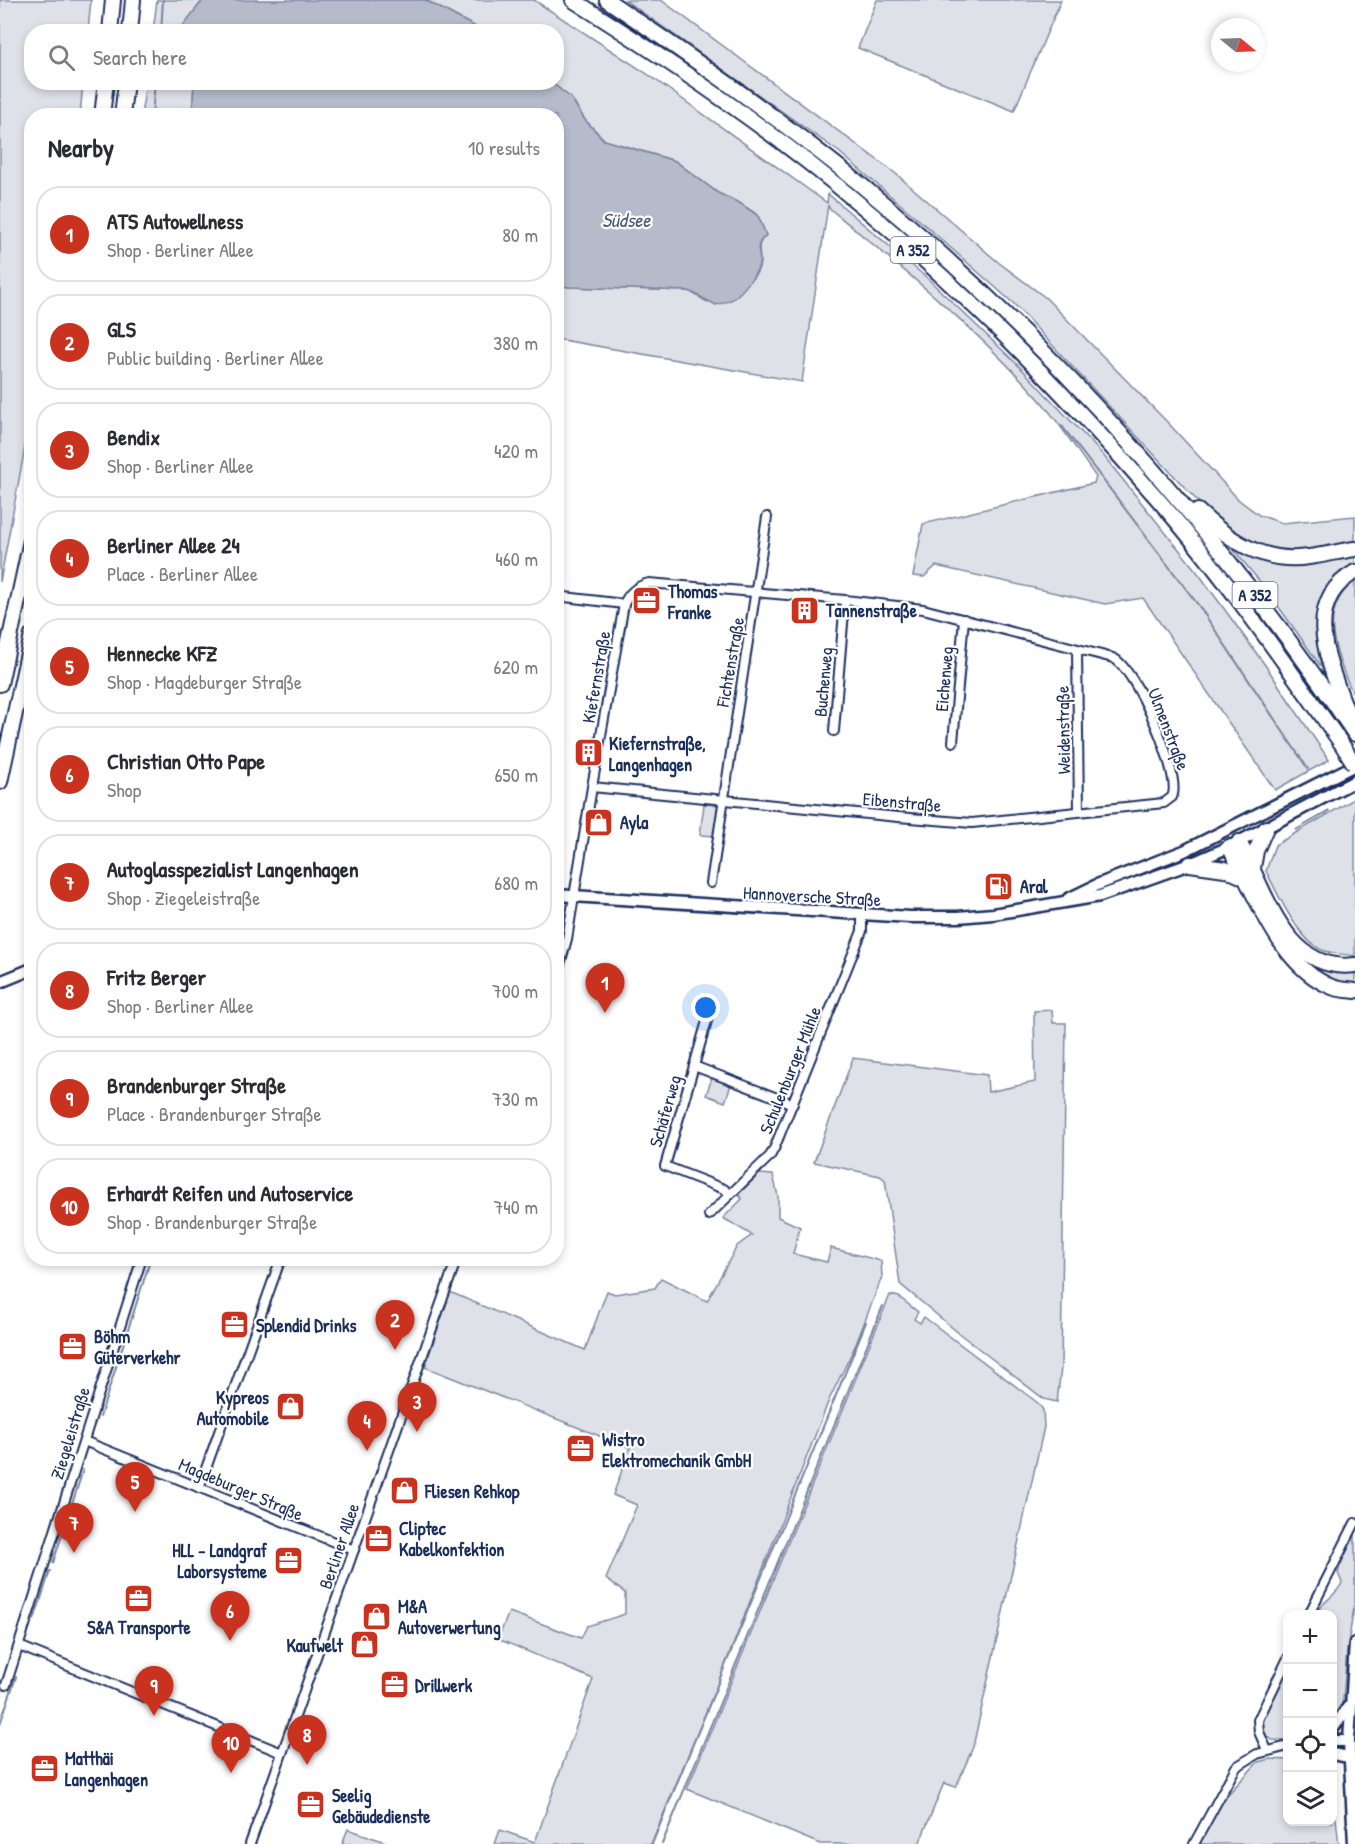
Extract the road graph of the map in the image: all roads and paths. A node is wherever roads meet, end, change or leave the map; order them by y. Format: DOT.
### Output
graph roads {
  1 [pos="113,0"];
  2 [pos="133,0"];
  3 [pos="573,0"];
  4 [pos="607,0"];
  5 [pos="111,24"];
  6 [pos="131,24"];
  7 [pos="105,90"];
  8 [pos="125,90"];
  9 [pos="103,108"];
  10 [pos="123,108"];
  11 [pos="1147,461"];
  12 [pos="767,517"];
  13 [pos="1355,549"];
  14 [pos="1355,572"];
  15 [pos="24,573"];
  16 [pos="757,592"];
  17 [pos="564,597"];
  18 [pos="845,600"];
  19 [pos="624,604"];
  20 [pos="964,619"];
  21 [pos="1077,649"];
  22 [pos="24,672"];
  23 [pos="0,684"];
  24 [pos="834,731"];
  25 [pos="1355,734"];
  26 [pos="953,742"];
  27 [pos="1355,765"];
  28 [pos="1355,781"];
  29 [pos="0,782"];
  30 [pos="592,787"];
  31 [pos="723,800"];
  32 [pos="1079,811"];
  33 [pos="1266,828"];
  34 [pos="1228,830"];
  35 [pos="1234,844"];
  36 [pos="1190,864"];
  37 [pos="1250,874"];
  38 [pos="711,883"];
  39 [pos="564,895"];
  40 [pos="574,896"];
  41 [pos="1065,901"];
  42 [pos="862,915"];
  43 [pos="564,950"];
  44 [pos="1355,965"];
  45 [pos="24,972"];
  46 [pos="0,982"];
  47 [pos="1355,991"];
  48 [pos="709,1014"];
  49 [pos="694,1066"];
  50 [pos="792,1104"];
  51 [pos="730,1194"];
  52 [pos="709,1215"];
  53 [pos="139,1266"];
  54 [pos="278,1266"];
  55 [pos="454,1266"];
  56 [pos="84,1441"];
  57 [pos="199,1488"];
  58 [pos="1355,1523"];
  59 [pos="354,1550"];
  60 [pos="1311,1610"];
  61 [pos="1355,1643"];
  62 [pos="19,1646"];
  63 [pos="1284,1664"];
  64 [pos="6,1685"];
  65 [pos="1350,1704"];
  66 [pos="1337,1723"];
  67 [pos="1337,1741"];
  68 [pos="1349,1741"];
  69 [pos="1283,1747"];
  70 [pos="1267,1750"];
  71 [pos="282,1753"];
  72 [pos="1337,1755"];
  73 [pos="1349,1757"];
  74 [pos="250,1844"];
  75 [pos="1194,1844"];
  76 [pos="1354,1844"];
  1 -- 5 [label="highway"];
  2 -- 6 [label="highway"];
  3 -- 27 [label="highway, A 352, bridge"];
  4 -- 11 [label="highway, A 352"];
  7 -- 9 [label="highway"];
  8 -- 10 [label="highway"];
  11 -- 13 [label="highway"];
  11 -- 25 [label="highway, A 352"];
  12 -- 16 [label="street, Fichtenstraße"];
  14 -- 25 [label="highway"];
  15 -- 23 [label="highway"];
  16 -- 18 [label="street"];
  16 -- 19 [label="street"];
  16 -- 31 [label="street, Fichtenstraße"];
  17 -- 19 [label="street"];
  18 -- 20 [label="street"];
  18 -- 24 [label="street, Buchenweg"];
  19 -- 30 [label="street, Kiefernstraße"];
  20 -- 21 [label="street"];
  20 -- 26 [label="street, Eichenweg"];
  21 -- 32 [label="street, Weidenstraße"];
  21 -- 32 [label="street, Ulmenstraße"];
  22 -- 29 [label="highway"];
  27 -- 34 [label="main road, Hannoversche Straße"];
  28 -- 33 [label="main road, Hannoversche Straße"];
  30 -- 31 [label="street, Eibenstraße"];
  30 -- 40 [label="street, Kiefernstraße"];
  31 -- 32 [label="street, Eibenstraße"];
  31 -- 38 [label="street, Fichtenstraße"];
  33 -- 35 [label="main road, Hannoversche Straße"];
  33 -- 37 [label="highway"];
  34 -- 35 [label="main road"];
  34 -- 41 [label="main road, Hannoversche Straße"];
  35 -- 36 [label="main road, Hannoversche Straße"];
  35 -- 37 [label="highway"];
  36 -- 37 [label="highway"];
  36 -- 41 [label="main road, Hannoversche Straße"];
  37 -- 44 [label="highway"];
  37 -- 47 [label="highway"];
  39 -- 40 [label="main road, Hannoversche Straße"];
  40 -- 42 [label="main road, Hannoversche Straße"];
  40 -- 43 [label="street"];
  41 -- 42 [label="main road, Hannoversche Straße"];
  42 -- 50 [label="street, Schulenburger Mühle"];
  45 -- 46 [label="main road"];
  48 -- 49 [label="street, Schäferweg"];
  49 -- 50 [label="street, Schäferweg"];
  49 -- 51 [label="street, Schäferweg"];
  50 -- 51 [label="street, Schulenburger Mühle"];
  51 -- 52 [label="street, Schulenburger Mühle"];
  53 -- 56 [label="street, Ziegeleistraße"];
  54 -- 57 [label="street"];
  55 -- 59 [label="street, Berliner Allee"];
  56 -- 57 [label="street, Magdeburger Straße"];
  56 -- 62 [label="street, Ziegeleistraße"];
  57 -- 59 [label="street, Magdeburger Straße"];
  58 -- 60 [label="street"];
  59 -- 71 [label="street, Berliner Allee"];
  61 -- 65 [label="main road"];
  62 -- 64 [label="street, Ziegeleistraße"];
  62 -- 71 [label="street"];
  63 -- 70 [label="street"];
  65 -- 66 [label="main road"];
  65 -- 68 [label="main road"];
  67 -- 68 [label="main road"];
  68 -- 73 [label="main road"];
  69 -- 70 [label="street"];
  70 -- 75 [label="street"];
  71 -- 74 [label="street, Berliner Allee"];
  72 -- 73 [label="main road"];
  73 -- 76 [label="main road"];
}
